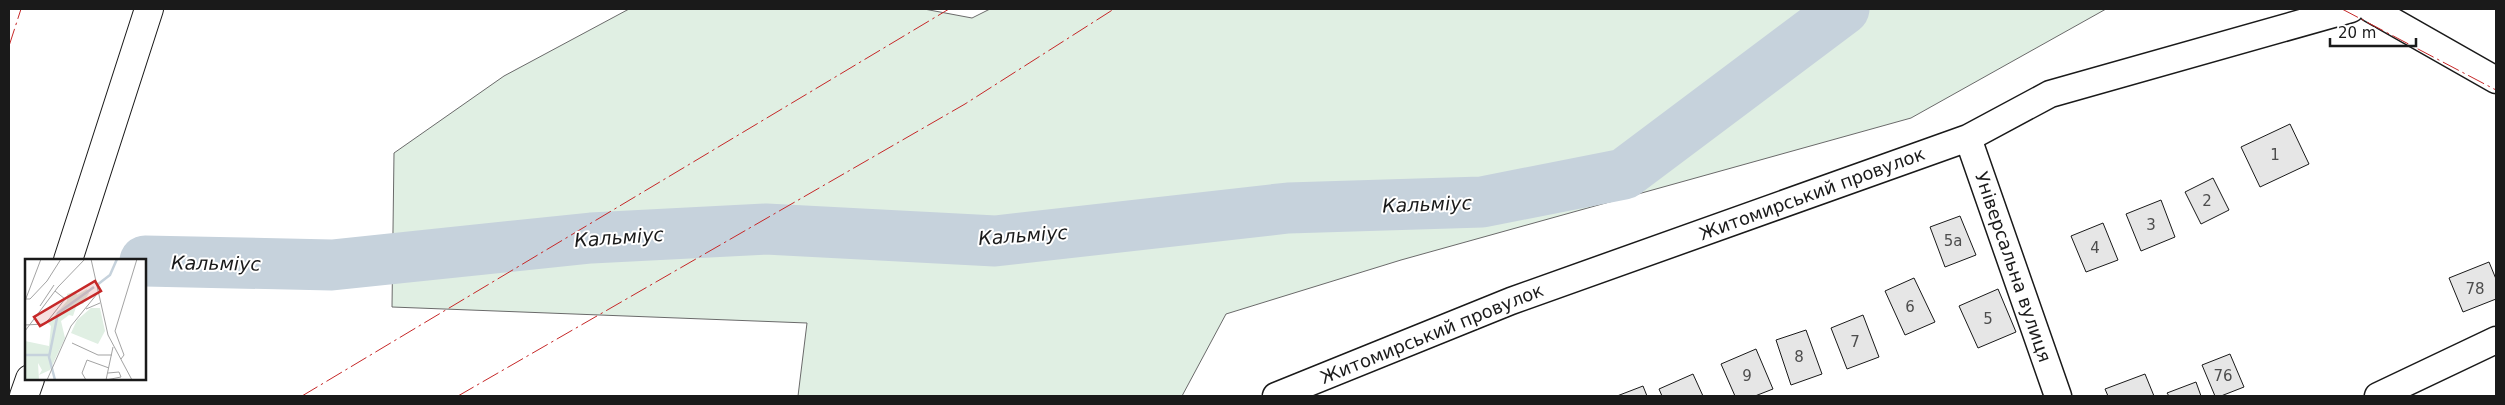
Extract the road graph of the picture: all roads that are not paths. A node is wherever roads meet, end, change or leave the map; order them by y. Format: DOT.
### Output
graph roads {
  1 [pos="149,9"];
  2 [pos="2352,9"];
  3 [pos="2372,9"];
  4 [pos="2496,80"];
  5 [pos="1968,138"];
  6 [pos="68,259"];
  7 [pos="2496,340"];
  8 [pos="30,380"];
  9 [pos="24,396"];
  10 [pos="1276,396"];
  11 [pos="2058,396"];
  12 [pos="2378,396"];
  1 -- 6 [label="main road"];
  2 -- 5 [label="street, Житомирський провулок"];
  3 -- 4 [label="street"];
  5 -- 10 [label="street, Житомирський провулок"];
  5 -- 11 [label="street, Універсальна вулиця"];
  7 -- 12 [label="street"];
  8 -- 9 [label="main road"];
}
